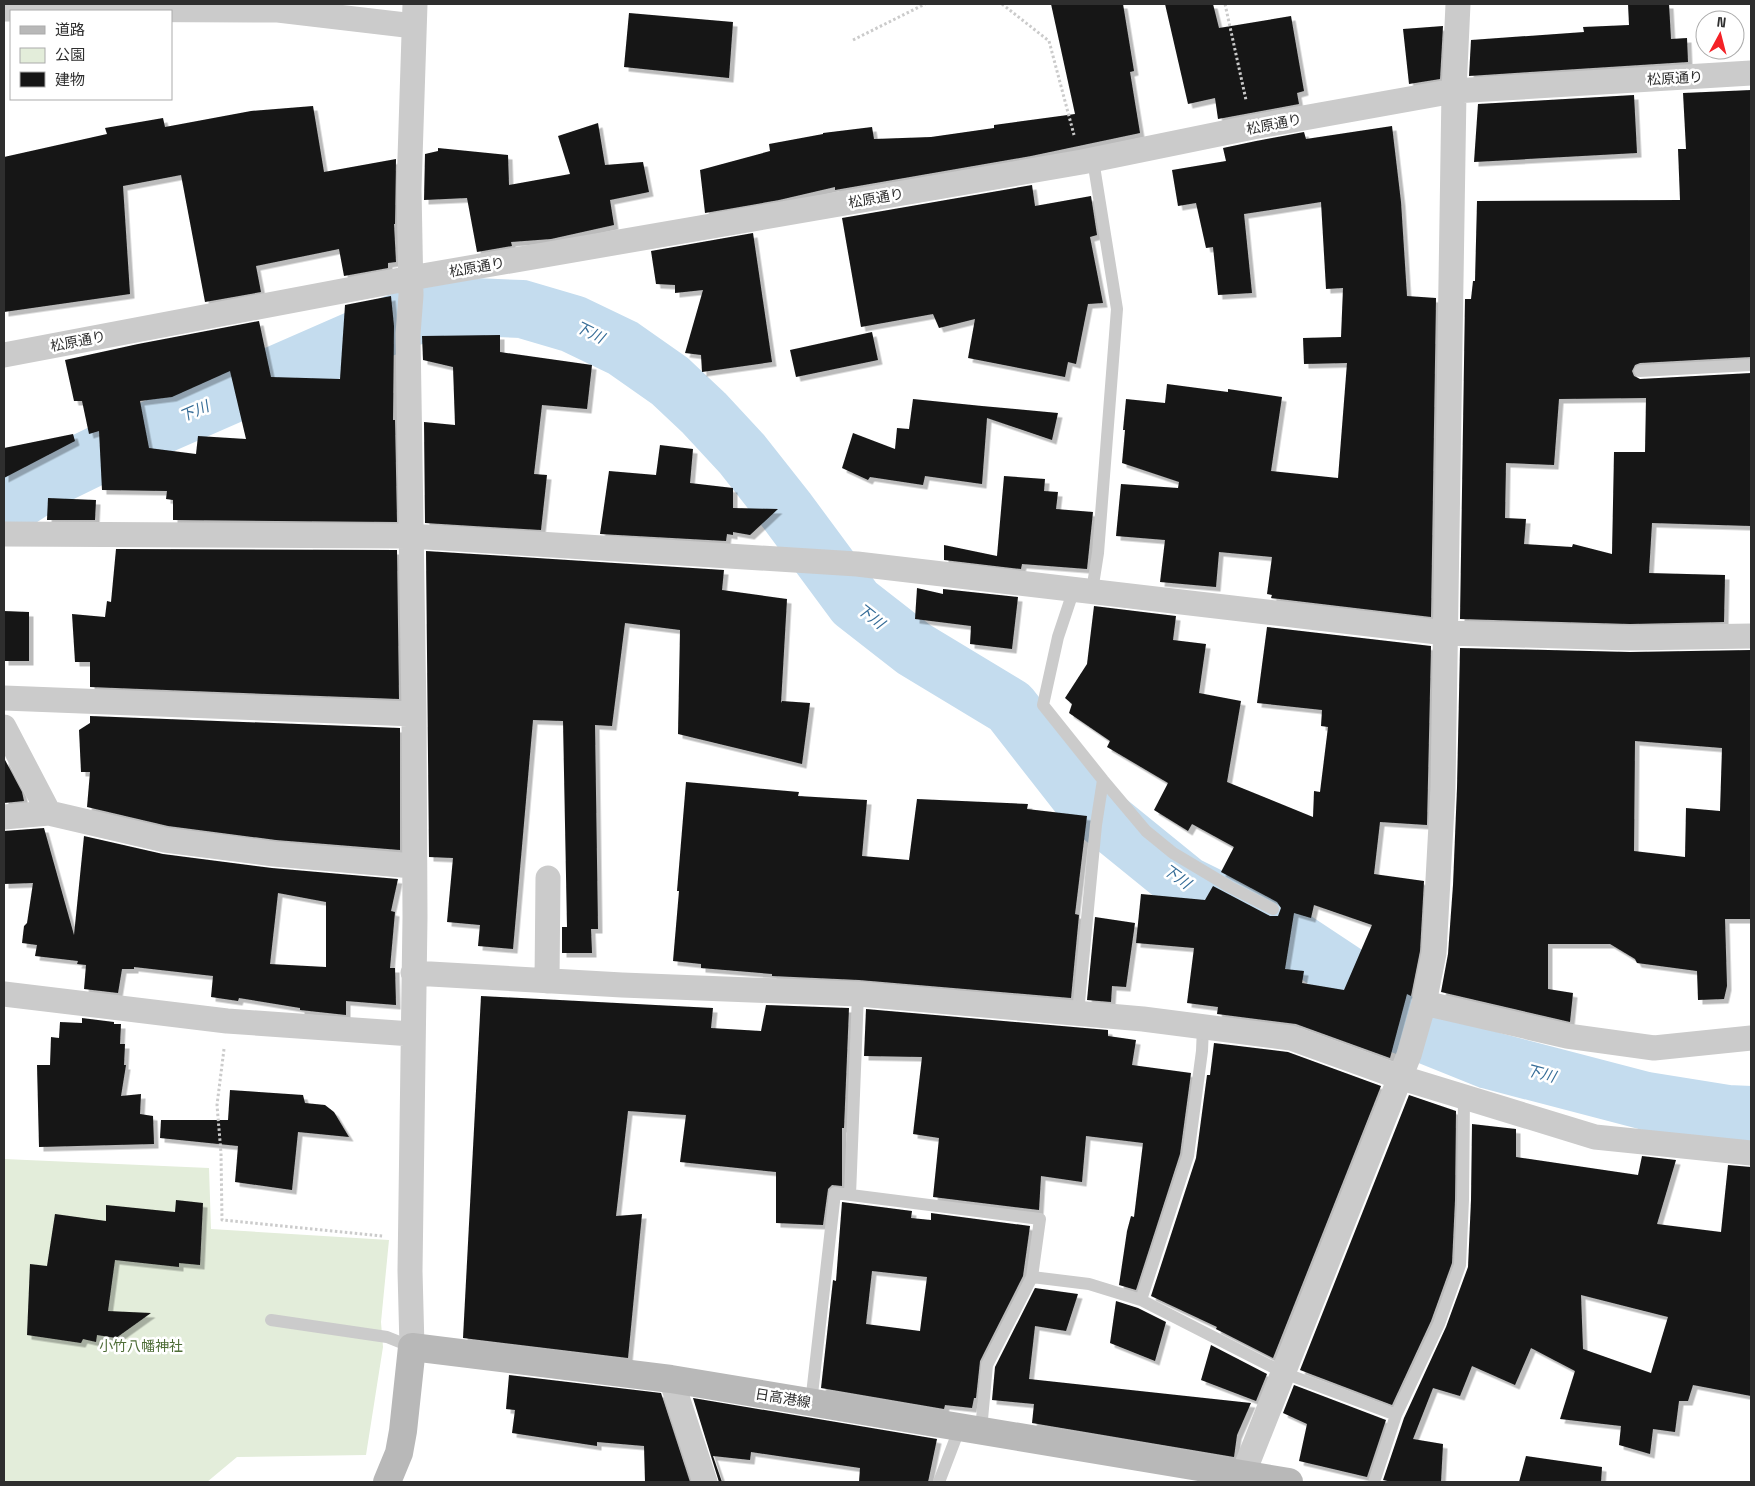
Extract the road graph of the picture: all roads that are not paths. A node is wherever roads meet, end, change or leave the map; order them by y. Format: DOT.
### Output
graph roads {
  1 [pos="1458,4"];
  2 [pos="4,9"];
  3 [pos="415,15"];
  4 [pos="1751,73"];
  5 [pos="1454,91"];
  6 [pos="1088,161"];
  7 [pos="411,286"];
  8 [pos="4,355"];
  9 [pos="1751,365"];
  10 [pos="1640,371"];
  11 [pos="4,534"];
  12 [pos="410,536"];
  13 [pos="1083,590"];
  14 [pos="1446,634"];
  15 [pos="1751,636"];
  16 [pos="4,698"];
  17 [pos="414,714"];
  18 [pos="4,727"];
  19 [pos="1102,785"];
  20 [pos="49,813"];
  21 [pos="4,817"];
  22 [pos="413,866"];
  23 [pos="548,878"];
  24 [pos="1273,909"];
  25 [pos="413,973"];
  26 [pos="547,981"];
  27 [pos="4,994"];
  28 [pos="858,994"];
  29 [pos="1424,1002"];
  30 [pos="1078,1013"];
  31 [pos="1203,1027"];
  32 [pos="412,1034"];
  33 [pos="1751,1038"];
  34 [pos="1404,1066"];
  35 [pos="1464,1096"];
  36 [pos="1751,1153"];
  37 [pos="850,1195"];
  38 [pos="1032,1277"];
  39 [pos="1141,1300"];
  40 [pos="271,1320"];
  41 [pos="412,1347"];
  42 [pos="1284,1373"];
  43 [pos="671,1379"];
  44 [pos="811,1403"];
  45 [pos="1396,1415"];
  46 [pos="971,1429"];
  47 [pos="1242,1478"];
  48 [pos="387,1482"];
  49 [pos="705,1482"];
  50 [pos="938,1482"];
  51 [pos="1289,1482"];
  52 [pos="1374,1482"];
  1 -- 5 [label="street"];
  2 -- 3 [label="street"];
  3 -- 7 [label="street"];
  4 -- 5 [label="street, 松原通り"];
  5 -- 6 [label="street, 松原通り"];
  5 -- 14 [label="street"];
  6 -- 7 [label="street, 松原通り"];
  6 -- 13 [label="lane"];
  7 -- 8 [label="street, 松原通り"];
  7 -- 12 [label="street"];
  9 -- 10 [label="lane"];
  11 -- 12 [label="street"];
  12 -- 13 [label="street"];
  12 -- 17 [label="street"];
  13 -- 14 [label="street"];
  13 -- 19 [label="lane"];
  14 -- 15 [label="street"];
  14 -- 29 [label="street"];
  16 -- 17 [label="street"];
  17 -- 22 [label="street"];
  18 -- 20 [label="street"];
  19 -- 24 [label="lane"];
  19 -- 30 [label="lane"];
  20 -- 21 [label="street"];
  20 -- 22 [label="street"];
  22 -- 25 [label="street"];
  23 -- 26 [label="street"];
  25 -- 26 [label="street"];
  25 -- 32 [label="street"];
  26 -- 28 [label="street"];
  27 -- 32 [label="street"];
  28 -- 30 [label="street"];
  28 -- 37 [label="lane"];
  29 -- 33 [label="street"];
  29 -- 34 [label="street"];
  30 -- 31 [label="street"];
  31 -- 34 [label="street"];
  31 -- 39 [label="lane"];
  32 -- 41 [label="street"];
  34 -- 35 [label="street"];
  34 -- 42 [label="street"];
  35 -- 36 [label="street"];
  35 -- 45 [label="lane"];
  37 -- 38 [label="lane"];
  37 -- 44 [label="lane"];
  38 -- 39 [label="lane"];
  38 -- 46 [label="lane"];
  39 -- 42 [label="lane"];
  40 -- 41 [label="lane"];
  41 -- 43 [label="main road, 日高港線"];
  41 -- 48 [label="main road"];
  42 -- 45 [label="lane"];
  42 -- 47 [label="street"];
  43 -- 44 [label="main road, 日高港線"];
  43 -- 49 [label="street"];
  44 -- 46 [label="main road, 日高港線"];
  45 -- 52 [label="lane"];
  46 -- 47 [label="main road, 日高港線"];
  46 -- 50 [label="lane"];
  47 -- 51 [label="main road, 日高港線"];
}
